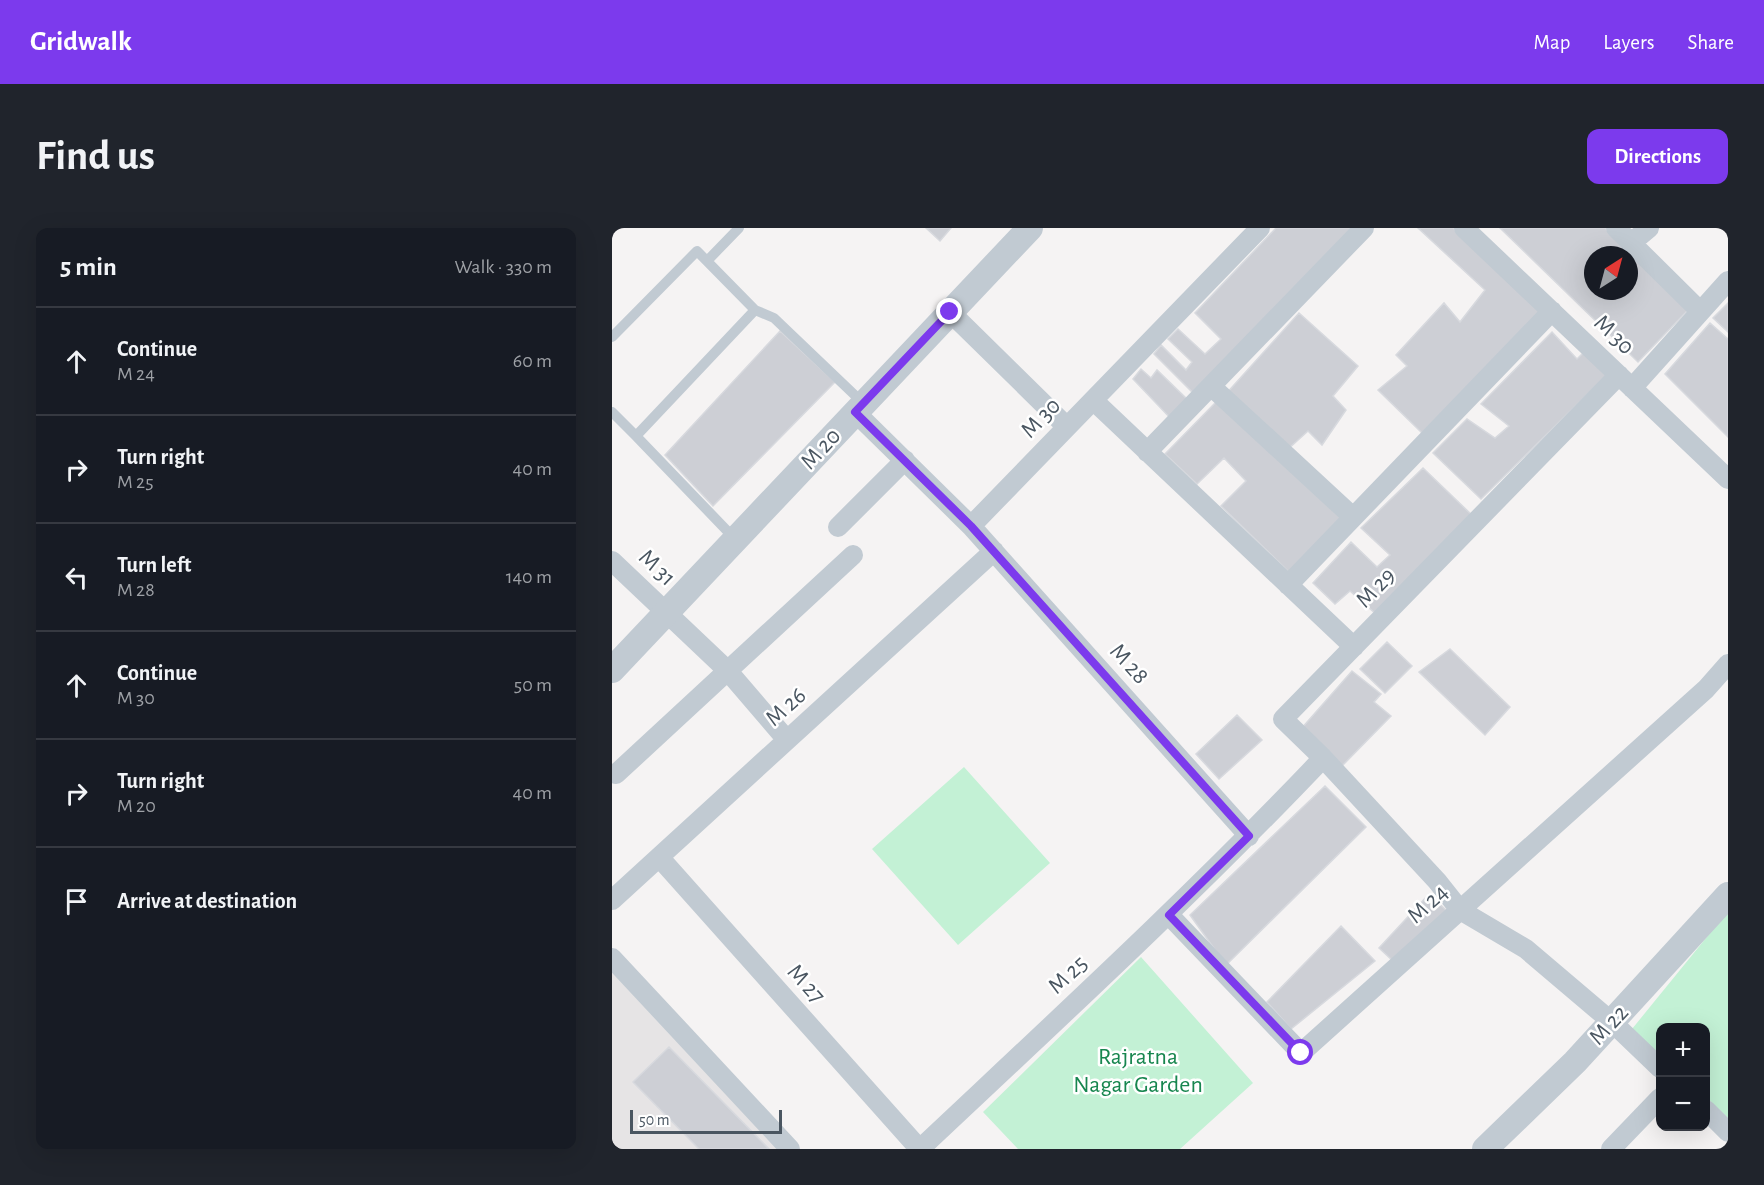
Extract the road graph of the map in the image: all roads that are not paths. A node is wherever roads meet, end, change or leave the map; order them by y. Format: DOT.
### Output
graph roads {
  1 [pos="738,228"];
  2 [pos="1029,228"];
  3 [pos="1364,228"];
  4 [pos="1464,228"];
  5 [pos="1616,228"];
  6 [pos="1649,228"];
  7 [pos="1252,231"];
  8 [pos="1631,243"];
  9 [pos="706,261"];
  10 [pos="1728,281"];
  11 [pos="755,310"];
  12 [pos="1700,310"];
  13 [pos="950,312"];
  14 [pos="1552,312"];
  15 [pos="612,337"];
  16 [pos="1625,381"];
  17 [pos="1212,387"];
  18 [pos="1093,400"];
  19 [pos="860,407"];
  20 [pos="612,412"];
  21 [pos="1067,427"];
  22 [pos="636,436"];
  23 [pos="1148,452"];
  24 [pos="904,460"];
  25 [pos="1728,479"];
  26 [pos="1353,517"];
  27 [pos="971,526"];
  28 [pos="838,527"];
  29 [pos="735,540"];
  30 [pos="994,551"];
  31 [pos="853,555"];
  32 [pos="612,561"];
  33 [pos="1288,585"];
  34 [pos="666,612"];
  35 [pos="1354,647"];
  36 [pos="1728,664"];
  37 [pos="612,670"];
  38 [pos="727,670"];
  39 [pos="787,740"];
  40 [pos="1323,758"];
  41 [pos="616,774"];
  42 [pos="1249,836"];
  43 [pos="659,857"];
  44 [pos="1728,895"];
  45 [pos="612,900"];
  46 [pos="1460,910"];
  47 [pos="1169,915"];
  48 [pos="612,958"];
  49 [pos="1612,1022"];
  50 [pos="1656,1064"];
  51 [pos="1656,1102"];
  52 [pos="1710,1114"];
  53 [pos="1728,1132"];
  54 [pos="918,1147"];
  55 [pos="790,1149"];
  56 [pos="1485,1149"];
  57 [pos="1611,1149"];
  1 -- 9 [label="lane"];
  2 -- 13 [label="street, M 20"];
  3 -- 17 [label="street"];
  4 -- 14 [label="street, M 30"];
  5 -- 8 [label="street"];
  6 -- 8 [label="street"];
  7 -- 18 [label="street, M 30"];
  8 -- 12 [label="street"];
  9 -- 11 [label="lane"];
  9 -- 15 [label="lane"];
  10 -- 12 [label="street, M 29"];
  11 -- 19 [label="lane"];
  11 -- 22 [label="lane"];
  12 -- 16 [label="street, M 29"];
  13 -- 19 [label="street, M 20"];
  13 -- 21 [label="street"];
  14 -- 16 [label="street, M 30"];
  14 -- 26 [label="street"];
  16 -- 25 [label="street, M 30"];
  16 -- 35 [label="street, M 29"];
  17 -- 23 [label="street"];
  17 -- 26 [label="street"];
  18 -- 21 [label="street, M 30"];
  18 -- 23 [label="street"];
  19 -- 24 [label="street"];
  19 -- 29 [label="street, M 20"];
  20 -- 22 [label="lane"];
  21 -- 27 [label="street, M 30"];
  22 -- 29 [label="lane"];
  23 -- 33 [label="street"];
  24 -- 27 [label="street"];
  24 -- 28 [label="street"];
  26 -- 33 [label="street"];
  27 -- 30 [label="street, M 28"];
  29 -- 34 [label="street, M 20"];
  30 -- 39 [label="street, M 26"];
  30 -- 42 [label="street, M 28"];
  31 -- 38 [label="street"];
  32 -- 34 [label="street, M 31"];
  33 -- 35 [label="street"];
  34 -- 37 [label="street, M 20"];
  34 -- 38 [label="street, M 31"];
  35 -- 40 [label="street, M 29"];
  36 -- 46 [label="street, M 24"];
  38 -- 39 [label="street, M 31"];
  38 -- 41 [label="street"];
  39 -- 43 [label="street, M 26"];
  40 -- 42 [label="street"];
  40 -- 46 [label="street"];
  42 -- 47 [label="street, M 25"];
  43 -- 45 [label="street, M 26"];
  43 -- 54 [label="street, M 27"];
  44 -- 49 [label="street, M 22"];
  46 -- 47 [label="street, M 24"];
  46 -- 49 [label="street"];
  47 -- 54 [label="street, M 25"];
  48 -- 55 [label="street"];
  49 -- 50 [label="street"];
  49 -- 56 [label="street, M 22"];
  51 -- 57 [label="street"];
  52 -- 53 [label="street"];
}
